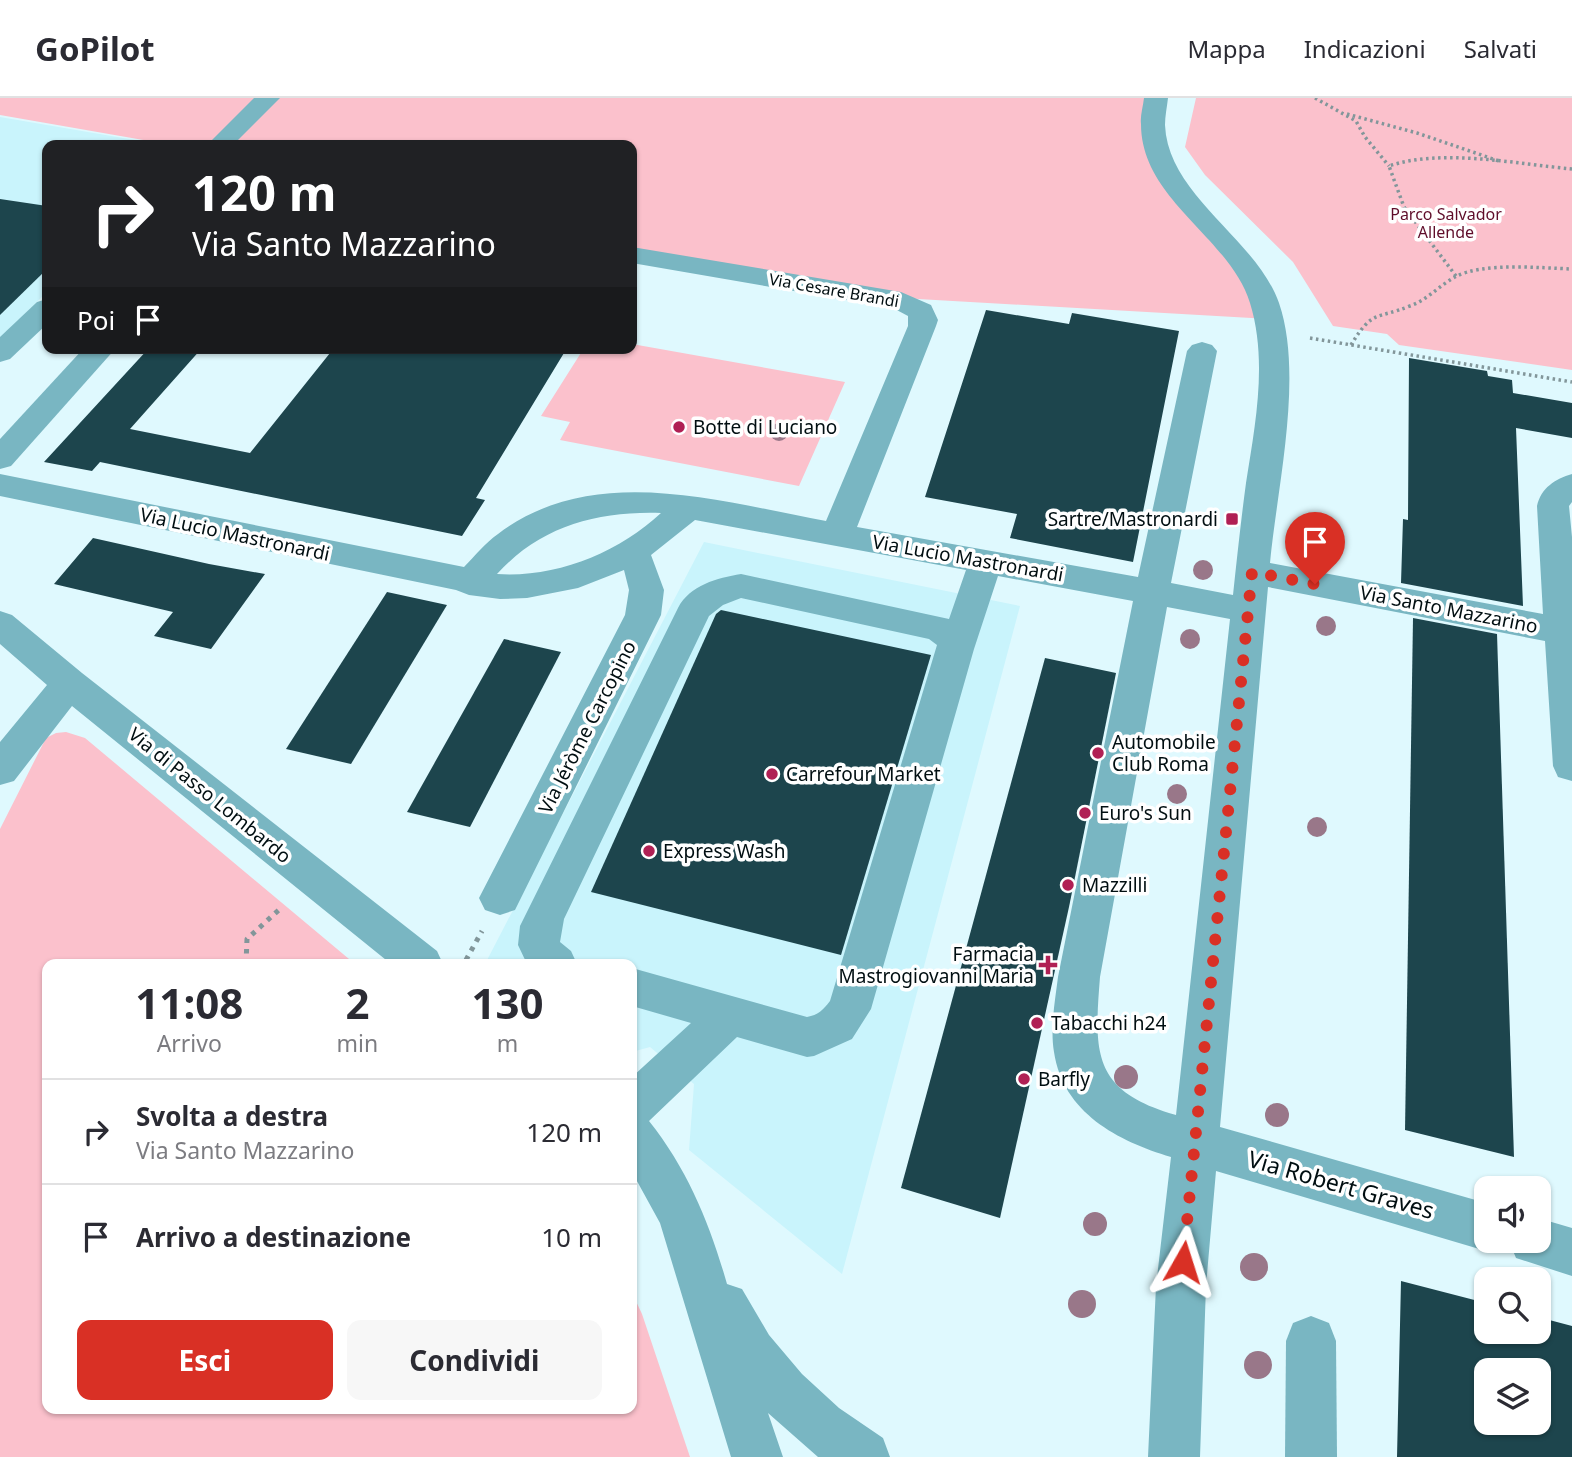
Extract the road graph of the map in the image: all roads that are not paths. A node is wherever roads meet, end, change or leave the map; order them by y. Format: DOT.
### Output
graph roads {
  1 [pos="268,98"];
  2 [pos="1156,98"];
  3 [pos="224,140"];
  4 [pos="637,256"];
  5 [pos="42,313"];
  6 [pos="1202,351"];
  7 [pos="0,353"];
  8 [pos="96,354"];
  9 [pos="0,459"];
  10 [pos="0,485"];
  11 [pos="1572,485"];
  12 [pos="688,506"];
  13 [pos="837,534"];
  14 [pos="633,553"];
  15 [pos="986,561"];
  16 [pos="1252,572"];
  17 [pos="469,583"];
  18 [pos="1152,592"];
  19 [pos="1248,610"];
  20 [pos="0,624"];
  21 [pos="1563,631"];
  22 [pos="956,649"];
  23 [pos="69,683"];
  24 [pos="1572,766"];
  25 [pos="0,771"];
  26 [pos="500,898"];
  27 [pos="416,959"];
  28 [pos="547,959"];
  29 [pos="637,988"];
  30 [pos="730,1016"];
  31 [pos="637,1102"];
  32 [pos="637,1142"];
  33 [pos="1196,1143"];
  34 [pos="1474,1224"];
  35 [pos="688,1233"];
  36 [pos="1551,1246"];
  37 [pos="1572,1252"];
  38 [pos="1311,1341"];
  39 [pos="758,1457"];
  40 [pos="864,1457"];
  41 [pos="1174,1457"];
  42 [pos="1311,1457"];
  1 -- 3 [label="street"];
  2 -- 16 [label="street"];
  4 -- 13 [label="street, Via Cesare Brandi"];
  5 -- 7 [label="street"];
  6 -- 18 [label="street, Via Robert Graves"];
  8 -- 9 [label="street"];
  10 -- 17 [label="street, Via Lucio Mastronardi"];
  11 -- 21 [label="street, Via Santo Mazzarino"];
  12 -- 13 [label="street, Via Lucio Mastronardi"];
  12 -- 14 [label="street, Via Lucio Mastronardi"];
  12 -- 17 [label="street, Via Lucio Mastronardi"];
  13 -- 15 [label="street, Via Lucio Mastronardi"];
  14 -- 17 [label="street, Via Lucio Mastronardi"];
  14 -- 26 [label="street, Via Jéròme Carcopino"];
  15 -- 18 [label="street, Via Lucio Mastronardi"];
  15 -- 22 [label="street"];
  16 -- 19 [label="street"];
  16 -- 21 [label="street, Via Santo Mazzarino"];
  18 -- 19 [label="street, Via Lucio Mastronardi"];
  18 -- 33 [label="street, Via Robert Graves"];
  19 -- 33 [label="street"];
  20 -- 23 [label="street, Via di Passo Lombardo"];
  21 -- 24 [label="street, Via Santo Mazzarino"];
  22 -- 28 [label="street"];
  22 -- 30 [label="street"];
  23 -- 25 [label="street"];
  23 -- 27 [label="street, Via di Passo Lombardo"];
  29 -- 30 [label="street"];
  30 -- 31 [label="street"];
  32 -- 35 [label="street"];
  33 -- 34 [label="street, Via Robert Graves"];
  33 -- 41 [label="street"];
  35 -- 39 [label="street"];
  35 -- 40 [label="street"];
  36 -- 37 [label="street"];
  38 -- 42 [label="street"];
}
